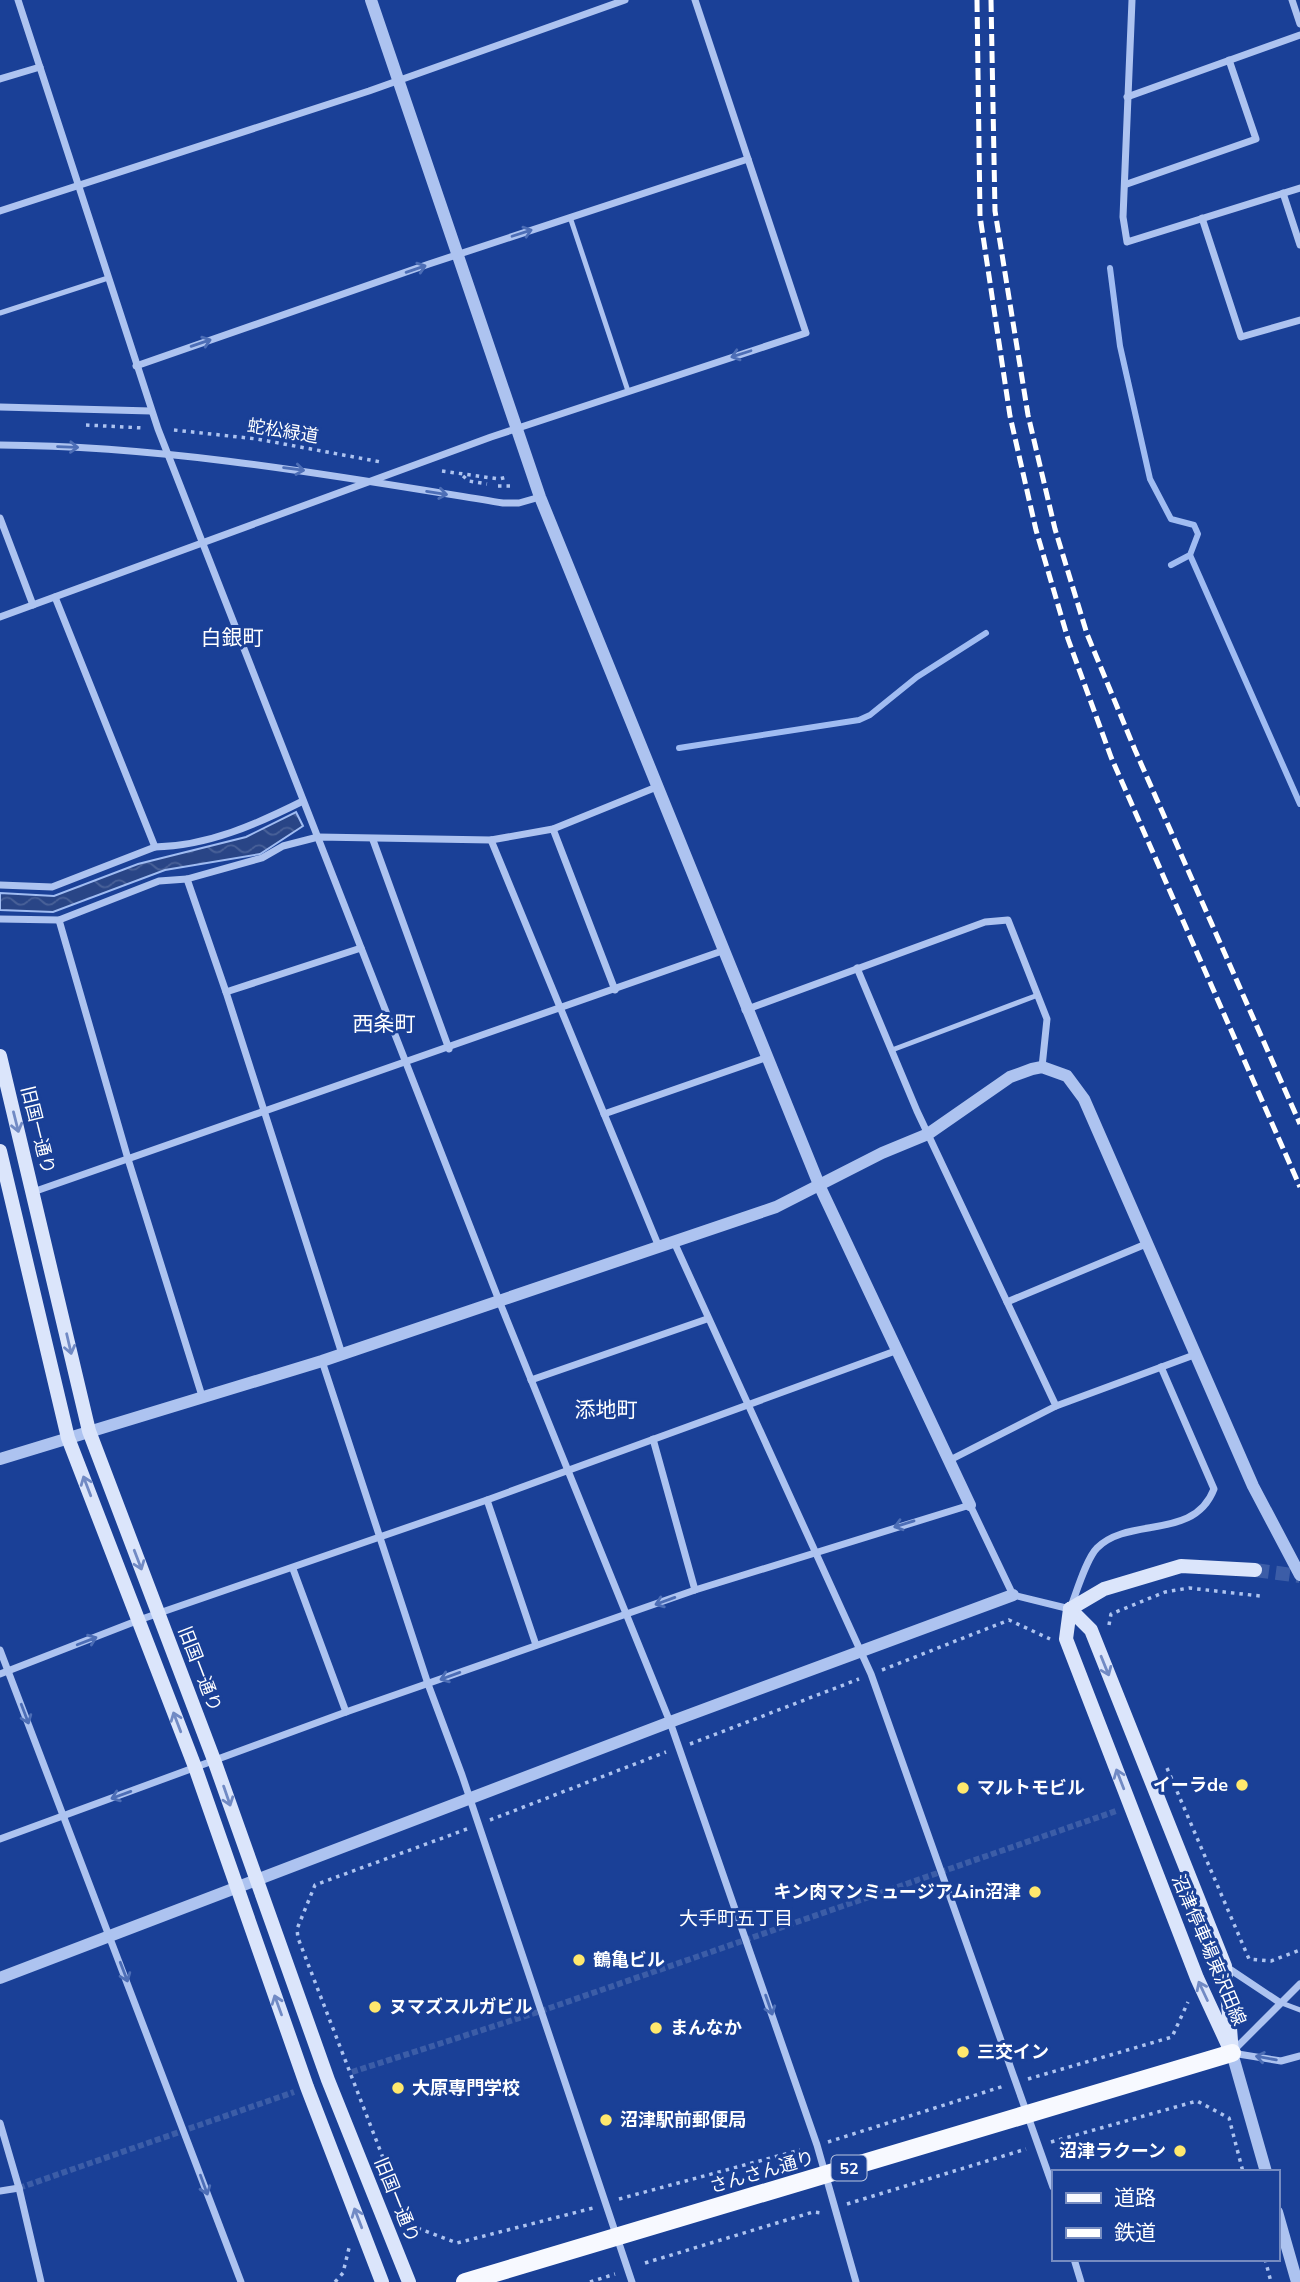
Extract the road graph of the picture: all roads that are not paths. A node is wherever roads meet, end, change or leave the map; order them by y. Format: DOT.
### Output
graph roads {
  1 [pos="18,0"];
  2 [pos="371,0"];
  3 [pos="625,0"];
  4 [pos="695,0"];
  5 [pos="1132,0"];
  6 [pos="1292,0"];
  7 [pos="1300,24"];
  8 [pos="1300,35"];
  9 [pos="1229,60"];
  10 [pos="40,67"];
  11 [pos="0,79"];
  12 [pos="396,81"];
  13 [pos="1127,97"];
  14 [pos="748,159"];
  15 [pos="1127,184"];
  16 [pos="79,185"];
  17 [pos="1300,188"];
  18 [pos="1283,193"];
  19 [pos="0,211"];
  20 [pos="570,217"];
  21 [pos="1202,218"];
  22 [pos="1300,245"];
  23 [pos="457,255"];
  24 [pos="108,278"];
  25 [pos="0,313"];
  26 [pos="1300,320"];
  27 [pos="136,366"];
  28 [pos="628,391"];
  29 [pos="0,408"];
  30 [pos="151,411"];
  31 [pos="516,430"];
  32 [pos="0,445"];
  33 [pos="167,453"];
  34 [pos="369,482"];
  35 [pos="540,497"];
  36 [pos="0,518"];
  37 [pos="201,543"];
  38 [pos="55,597"];
  39 [pos="33,605"];
  40 [pos="0,617"];
  41 [pos="659,785"];
  42 [pos="303,801"];
  43 [pos="553,830"];
  44 [pos="318,838"];
  45 [pos="373,840"];
  46 [pos="491,840"];
  47 [pos="155,847"];
  48 [pos="187,878"];
  49 [pos="0,885"];
  50 [pos="0,919"];
  51 [pos="59,920"];
  52 [pos="361,948"];
  53 [pos="722,951"];
  54 [pos="857,968"];
  55 [pos="615,990"];
  56 [pos="226,992"];
  57 [pos="1038,995"];
  58 [pos="559,1010"];
  59 [pos="745,1010"];
  60 [pos="449,1049"];
  61 [pos="892,1050"];
  62 [pos="0,1056"];
  63 [pos="765,1058"];
  64 [pos="407,1064"];
  65 [pos="1042,1067"];
  66 [pos="265,1112"];
  67 [pos="604,1114"];
  68 [pos="928,1134"];
  69 [pos="0,1151"];
  70 [pos="128,1159"];
  71 [pos="820,1187"];
  72 [pos="33,1192"];
  73 [pos="674,1241"];
  74 [pos="1146,1244"];
  75 [pos="659,1247"];
  76 [pos="1007,1302"];
  77 [pos="500,1303"];
  78 [pos="707,1320"];
  79 [pos="899,1350"];
  80 [pos="342,1354"];
  81 [pos="1194,1355"];
  82 [pos="322,1361"];
  83 [pos="1161,1367"];
  84 [pos="531,1380"];
  85 [pos="202,1396"];
  86 [pos="1056,1406"];
  87 [pos="747,1407"];
  88 [pos="89,1431"];
  89 [pos="68,1438"];
  90 [pos="653,1439"];
  91 [pos="0,1459"];
  92 [pos="950,1460"];
  93 [pos="568,1469"];
  94 [pos="487,1500"];
  95 [pos="970,1505"];
  96 [pos="381,1537"];
  97 [pos="815,1551"];
  98 [pos="293,1569"];
  99 [pos="1255,1570"];
  100 [pos="1300,1575"];
  101 [pos="695,1590"];
  102 [pos="1013,1595"];
  103 [pos="1070,1609"];
  104 [pos="159,1614"];
  105 [pos="627,1614"];
  106 [pos="139,1620"];
  107 [pos="536,1645"];
  108 [pos="0,1650"];
  109 [pos="862,1651"];
  110 [pos="4,1672"];
  111 [pos="428,1684"];
  112 [pos="346,1712"];
  113 [pos="670,1722"];
  114 [pos="215,1760"];
  115 [pos="195,1768"];
  116 [pos="470,1800"];
  117 [pos="63,1816"];
  118 [pos="0,1839"];
  119 [pos="258,1882"];
  120 [pos="236,1890"];
  121 [pos="110,1937"];
  122 [pos="1225,1966"];
  123 [pos="0,1978"];
  124 [pos="1300,1984"];
  125 [pos="1279,2002"];
  126 [pos="1300,2010"];
  127 [pos="1232,2053"];
  128 [pos="1300,2056"];
  129 [pos="1028,2115"];
  130 [pos="0,2123"];
  131 [pos="1265,2170"];
  132 [pos="825,2176"];
  133 [pos="1052,2184"];
  134 [pos="19,2188"];
  135 [pos="0,2191"];
  136 [pos="1279,2219"];
  137 [pos="616,2237"];
  138 [pos="1075,2261"];
  139 [pos="41,2282"];
  140 [pos="240,2282"];
  141 [pos="382,2282"];
  142 [pos="409,2282"];
  143 [pos="465,2282"];
  144 [pos="632,2282"];
  145 [pos="856,2282"];
  146 [pos="1081,2282"];
  147 [pos="1297,2282"];
  1 -- 10 [label="street"];
  2 -- 12 [label="street"];
  3 -- 12 [label="street"];
  4 -- 14 [label="street"];
  5 -- 13 [label="street"];
  6 -- 7 [label="street"];
  8 -- 9 [label="street"];
  9 -- 13 [label="street"];
  9 -- 15 [label="street"];
  10 -- 11 [label="street"];
  10 -- 16 [label="street"];
  12 -- 16 [label="street"];
  12 -- 23 [label="street"];
  13 -- 15 [label="street"];
  14 -- 20 [label="street"];
  14 -- 28 [label="street, one-way"];
  15 -- 21 [label="street"];
  16 -- 19 [label="street"];
  16 -- 24 [label="street"];
  17 -- 18 [label="street"];
  18 -- 21 [label="street"];
  18 -- 22 [label="street"];
  23 -- 20 [label="street, one-way"];
  20 -- 28 [label="lane"];
  21 -- 26 [label="street"];
  27 -- 23 [label="street, one-way"];
  23 -- 31 [label="street"];
  24 -- 25 [label="lane"];
  24 -- 27 [label="street"];
  27 -- 30 [label="street"];
  28 -- 31 [label="street"];
  29 -- 30 [label="street"];
  30 -- 33 [label="street"];
  31 -- 34 [label="street"];
  31 -- 35 [label="street"];
  32 -- 33 [label="street, one-way"];
  33 -- 34 [label="street, one-way"];
  33 -- 37 [label="street"];
  34 -- 35 [label="street, one-way"];
  34 -- 37 [label="street"];
  35 -- 41 [label="street"];
  36 -- 39 [label="street"];
  37 -- 38 [label="street"];
  37 -- 42 [label="street"];
  38 -- 39 [label="street"];
  38 -- 47 [label="street"];
  39 -- 40 [label="street"];
  41 -- 43 [label="street"];
  41 -- 53 [label="street"];
  42 -- 44 [label="street"];
  42 -- 47 [label="street"];
  43 -- 46 [label="street"];
  43 -- 55 [label="street"];
  44 -- 45 [label="street"];
  44 -- 48 [label="street"];
  44 -- 52 [label="street"];
  45 -- 46 [label="street"];
  45 -- 60 [label="street"];
  46 -- 58 [label="street"];
  47 -- 49 [label="street"];
  48 -- 51 [label="street"];
  48 -- 56 [label="street"];
  50 -- 51 [label="street"];
  51 -- 70 [label="street"];
  52 -- 56 [label="street"];
  52 -- 64 [label="street"];
  53 -- 55 [label="street"];
  53 -- 59 [label="street"];
  54 -- 57 [label="street"];
  54 -- 59 [label="street"];
  54 -- 61 [label="street"];
  55 -- 58 [label="street"];
  56 -- 66 [label="street"];
  57 -- 61 [label="lane"];
  57 -- 65 [label="street"];
  58 -- 60 [label="street"];
  58 -- 67 [label="street"];
  59 -- 63 [label="street"];
  60 -- 64 [label="street"];
  61 -- 68 [label="street"];
  62 -- 72 [label="main road, 旧国一通り, one-way"];
  63 -- 67 [label="street"];
  63 -- 71 [label="street"];
  64 -- 66 [label="street"];
  64 -- 77 [label="street"];
  65 -- 68 [label="street"];
  65 -- 74 [label="street"];
  66 -- 70 [label="street"];
  66 -- 80 [label="street"];
  67 -- 75 [label="street"];
  68 -- 71 [label="street"];
  68 -- 76 [label="street"];
  69 -- 89 [label="main road"];
  70 -- 72 [label="street"];
  70 -- 85 [label="street"];
  71 -- 73 [label="street"];
  71 -- 79 [label="street"];
  72 -- 88 [label="main road, 旧国一通り, one-way"];
  73 -- 75 [label="street"];
  73 -- 78 [label="street"];
  74 -- 76 [label="street"];
  74 -- 81 [label="street"];
  75 -- 77 [label="street"];
  76 -- 86 [label="street"];
  77 -- 80 [label="street"];
  77 -- 84 [label="street"];
  78 -- 84 [label="street"];
  78 -- 87 [label="street"];
  79 -- 87 [label="street"];
  79 -- 92 [label="street"];
  80 -- 82 [label="street"];
  81 -- 83 [label="street"];
  81 -- 100 [label="street"];
  82 -- 85 [label="street"];
  82 -- 96 [label="street"];
  83 -- 86 [label="street"];
  83 -- 103 [label="street"];
  84 -- 93 [label="street"];
  85 -- 88 [label="street"];
  86 -- 92 [label="street"];
  87 -- 90 [label="street"];
  87 -- 97 [label="street"];
  88 -- 89 [label="street"];
  88 -- 104 [label="main road, 旧国一通り, one-way"];
  89 -- 91 [label="street"];
  106 -- 89 [label="main road, one-way"];
  90 -- 93 [label="street"];
  90 -- 101 [label="street"];
  92 -- 95 [label="street"];
  93 -- 94 [label="street"];
  93 -- 105 [label="street"];
  94 -- 96 [label="street"];
  94 -- 107 [label="street"];
  95 -- 97 [label="street, one-way"];
  95 -- 102 [label="street"];
  96 -- 98 [label="street"];
  96 -- 111 [label="street"];
  97 -- 101 [label="street"];
  97 -- 109 [label="street"];
  98 -- 104 [label="street"];
  98 -- 112 [label="street"];
  99 -- 103 [label="main road"];
  101 -- 105 [label="street, one-way"];
  102 -- 103 [label="street"];
  102 -- 109 [label="street"];
  103 -- 122 [label="main road, 沼津停車場東沢田線, one-way"];
  127 -- 103 [label="main road, 沼津停車場東沢田線, one-way"];
  104 -- 106 [label="street"];
  104 -- 114 [label="main road, 旧国一通り"];
  105 -- 107 [label="street"];
  105 -- 113 [label="street"];
  110 -- 106 [label="street, one-way"];
  115 -- 106 [label="main road, one-way"];
  107 -- 111 [label="street, one-way"];
  108 -- 110 [label="street"];
  109 -- 113 [label="street"];
  109 -- 129 [label="street"];
  110 -- 117 [label="street, one-way"];
  111 -- 112 [label="street"];
  111 -- 116 [label="street"];
  112 -- 114 [label="street"];
  113 -- 116 [label="street"];
  113 -- 132 [label="street, one-way"];
  114 -- 115 [label="street"];
  114 -- 119 [label="main road, 旧国一通り, one-way"];
  115 -- 117 [label="street, one-way"];
  115 -- 120 [label="main road"];
  116 -- 119 [label="street"];
  116 -- 137 [label="street"];
  117 -- 118 [label="street"];
  117 -- 121 [label="street"];
  119 -- 120 [label="street"];
  119 -- 142 [label="main road, 旧国一通り"];
  120 -- 121 [label="street"];
  141 -- 120 [label="main road, one-way"];
  121 -- 123 [label="street"];
  121 -- 140 [label="street, one-way"];
  122 -- 125 [label="street"];
  122 -- 127 [label="main road, 沼津停車場東沢田線"];
  124 -- 125 [label="street"];
  125 -- 126 [label="lane"];
  125 -- 127 [label="street"];
  128 -- 127 [label="street, one-way"];
  127 -- 129 [label="main road, さんさん通り / 52"];
  127 -- 131 [label="street"];
  129 -- 132 [label="main road, さんさん通り / 52"];
  129 -- 133 [label="street"];
  130 -- 134 [label="street"];
  132 -- 137 [label="main road, さんさん通り / 52"];
  132 -- 145 [label="street"];
  134 -- 135 [label="street"];
  134 -- 139 [label="street"];
  136 -- 147 [label="street"];
  137 -- 143 [label="main road, さんさん通り / 52"];
  137 -- 144 [label="street"];
  138 -- 146 [label="street"];
}
